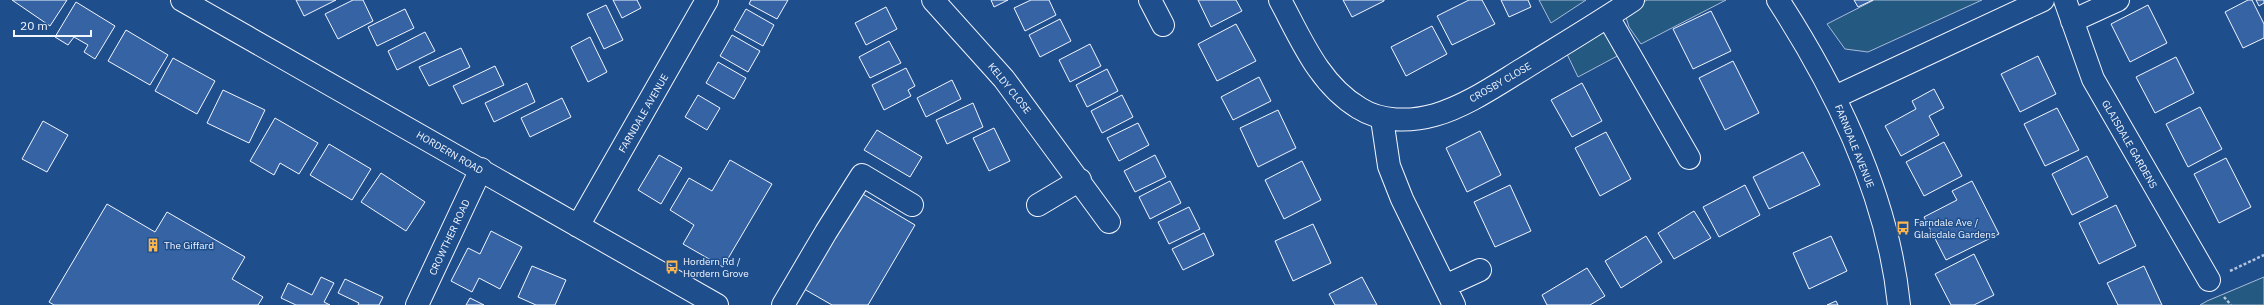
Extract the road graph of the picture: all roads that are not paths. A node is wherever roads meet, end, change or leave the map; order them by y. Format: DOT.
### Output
graph roads {
  1 [pos="182,0"];
  2 [pos="707,0"];
  3 [pos="934,0"];
  4 [pos="1150,0"];
  5 [pos="1280,0"];
  6 [pos="1633,0"];
  7 [pos="1778,0"];
  8 [pos="2043,0"];
  9 [pos="2065,0"];
  10 [pos="2118,0"];
  11 [pos="1608,17"];
  12 [pos="2072,21"];
  13 [pos="1163,25"];
  14 [pos="1835,97"];
  15 [pos="1382,119"];
  16 [pos="1689,158"];
  17 [pos="481,169"];
  18 [pos="1080,180"];
  19 [pos="912,205"];
  20 [pos="1038,205"];
  21 [pos="1109,222"];
  22 [pos="578,226"];
  23 [pos="1480,270"];
  24 [pos="2209,280"];
  25 [pos="1449,296"];
  26 [pos="707,302"];
  27 [pos="417,305"];
  28 [pos="783,305"];
  29 [pos="1899,305"];
  1 -- 17 [label="street, HORDERN ROAD"];
  2 -- 22 [label="street, FARNDALE AVENUE"];
  3 -- 18 [label="street, KELDY CLOSE"];
  4 -- 13 [label="street"];
  5 -- 15 [label="street, CROSBY CLOSE"];
  6 -- 11 [label="street, CROSBY CLOSE"];
  7 -- 14 [label="street, FARNDALE AVENUE"];
  8 -- 14 [label="street"];
  9 -- 12 [label="street, GLAISDALE GARDENS"];
  10 -- 12 [label="street"];
  11 -- 15 [label="street, CROSBY CLOSE"];
  11 -- 16 [label="street"];
  12 -- 24 [label="street, GLAISDALE GARDENS"];
  14 -- 29 [label="street, FARNDALE AVENUE"];
  15 -- 25 [label="street"];
  17 -- 22 [label="street, HORDERN ROAD"];
  17 -- 27 [label="street, CROWTHER ROAD"];
  18 -- 20 [label="street"];
  18 -- 21 [label="street, KELDY CLOSE"];
  19 -- 28 [label="street"];
  22 -- 26 [label="street, HORDERN ROAD"];
  23 -- 25 [label="street"];
}
